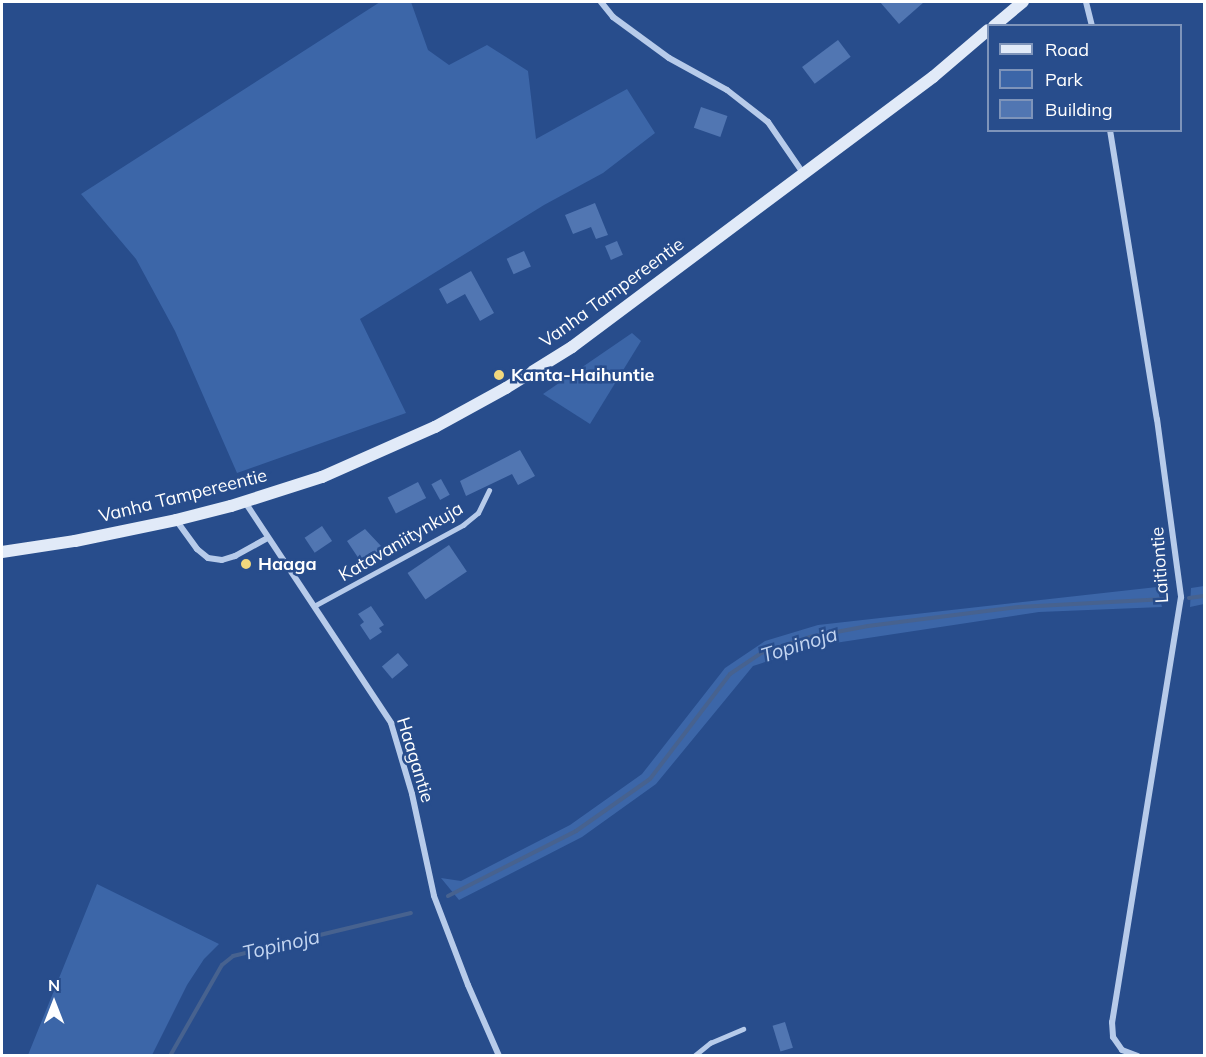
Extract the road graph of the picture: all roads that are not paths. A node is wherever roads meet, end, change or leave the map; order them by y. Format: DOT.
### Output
graph roads {
  1 [pos="601,2"];
  2 [pos="1023,2"];
  3 [pos="1086,2"];
  4 [pos="996,24"];
  5 [pos="1092,24"];
  6 [pos="987,31"];
  7 [pos="1110,132"];
  8 [pos="803,173"];
  9 [pos="489,490"];
  10 [pos="245,501"];
  11 [pos="176,520"];
  12 [pos="267,538"];
  13 [pos="2,552"];
  14 [pos="314,606"];
  15 [pos="743,1029"];
  16 [pos="499,1056"];
  17 [pos="694,1056"];
  18 [pos="1138,1056"];
  1 -- 8 [label="street"];
  2 -- 4 [label="main road"];
  3 -- 5 [label="street"];
  6 -- 8 [label="main road, Vanha Tampereentie"];
  7 -- 18 [label="street, Laitiontie"];
  8 -- 10 [label="main road, Vanha Tampereentie"];
  9 -- 14 [label="lane, Katavaniitynkuja"];
  10 -- 11 [label="main road, Vanha Tampereentie"];
  10 -- 12 [label="street, Haagantie"];
  11 -- 12 [label="street"];
  11 -- 13 [label="main road, Vanha Tampereentie"];
  12 -- 14 [label="street, Haagantie"];
  14 -- 16 [label="street, Haagantie"];
  15 -- 17 [label="lane"];
}
